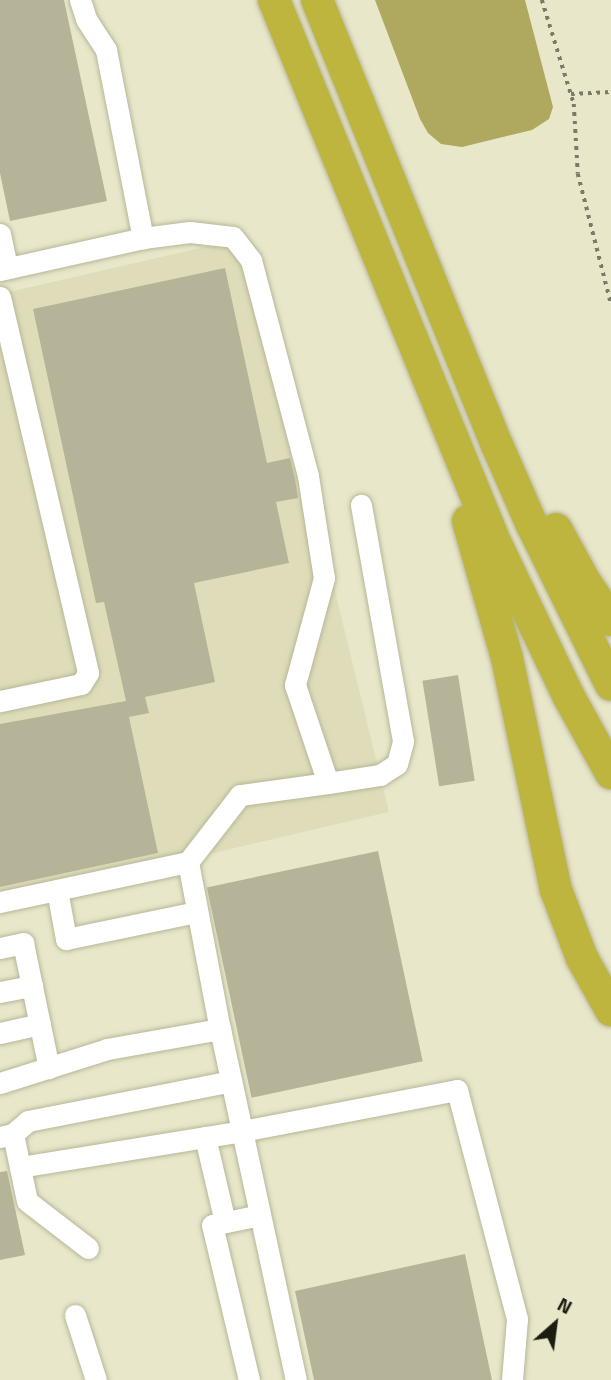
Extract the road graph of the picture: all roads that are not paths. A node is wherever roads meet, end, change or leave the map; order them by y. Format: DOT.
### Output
graph roads {
  1 [pos="80,0"];
  2 [pos="274,0"];
  3 [pos="317,0"];
  4 [pos="0,234"];
  5 [pos="412,236"];
  6 [pos="143,238"];
  7 [pos="4,269"];
  8 [pos="0,297"];
  9 [pos="428,382"];
  10 [pos="360,505"];
  11 [pos="611,620"];
  12 [pos="611,685"];
  13 [pos="0,701"];
  14 [pos="611,773"];
  15 [pos="328,783"];
  16 [pos="188,862"];
  17 [pos="57,890"];
  18 [pos="0,902"];
  19 [pos="196,912"];
  20 [pos="0,948"];
  21 [pos="32,986"];
  22 [pos="0,992"];
  23 [pos="611,1010"];
  24 [pos="40,1024"];
  25 [pos="220,1029"];
  26 [pos="0,1033"];
  27 [pos="49,1068"];
  28 [pos="231,1081"];
  29 [pos="0,1083"];
  30 [pos="242,1131"];
  31 [pos="6,1136"];
  32 [pos="205,1137"];
  33 [pos="20,1167"];
  34 [pos="260,1216"];
  35 [pos="225,1222"];
  36 [pos="88,1248"];
  37 [pos="75,1315"];
  38 [pos="96,1380"];
  39 [pos="249,1380"];
  40 [pos="296,1380"];
  41 [pos="512,1380"];
  1 -- 6 [label="lane"];
  2 -- 9 [label="highway"];
  3 -- 5 [label="highway"];
  4 -- 7 [label="lane"];
  5 -- 11 [label="highway"];
  5 -- 12 [label="highway"];
  6 -- 7 [label="lane"];
  6 -- 15 [label="lane"];
  8 -- 13 [label="lane"];
  9 -- 14 [label="highway"];
  9 -- 23 [label="highway"];
  10 -- 15 [label="lane"];
  15 -- 16 [label="lane"];
  16 -- 17 [label="lane"];
  16 -- 19 [label="lane"];
  17 -- 18 [label="lane"];
  17 -- 19 [label="lane"];
  19 -- 25 [label="lane"];
  20 -- 21 [label="lane"];
  21 -- 22 [label="lane"];
  21 -- 24 [label="lane"];
  24 -- 26 [label="lane"];
  24 -- 27 [label="lane"];
  25 -- 27 [label="lane"];
  25 -- 28 [label="lane"];
  27 -- 29 [label="lane"];
  28 -- 30 [label="lane"];
  28 -- 31 [label="lane"];
  30 -- 32 [label="lane"];
  30 -- 34 [label="lane"];
  30 -- 41 [label="lane"];
  31 -- 33 [label="lane"];
  32 -- 33 [label="lane"];
  32 -- 35 [label="lane"];
  33 -- 36 [label="lane"];
  34 -- 35 [label="lane"];
  34 -- 40 [label="lane"];
  35 -- 39 [label="lane"];
  37 -- 38 [label="lane"];
}
